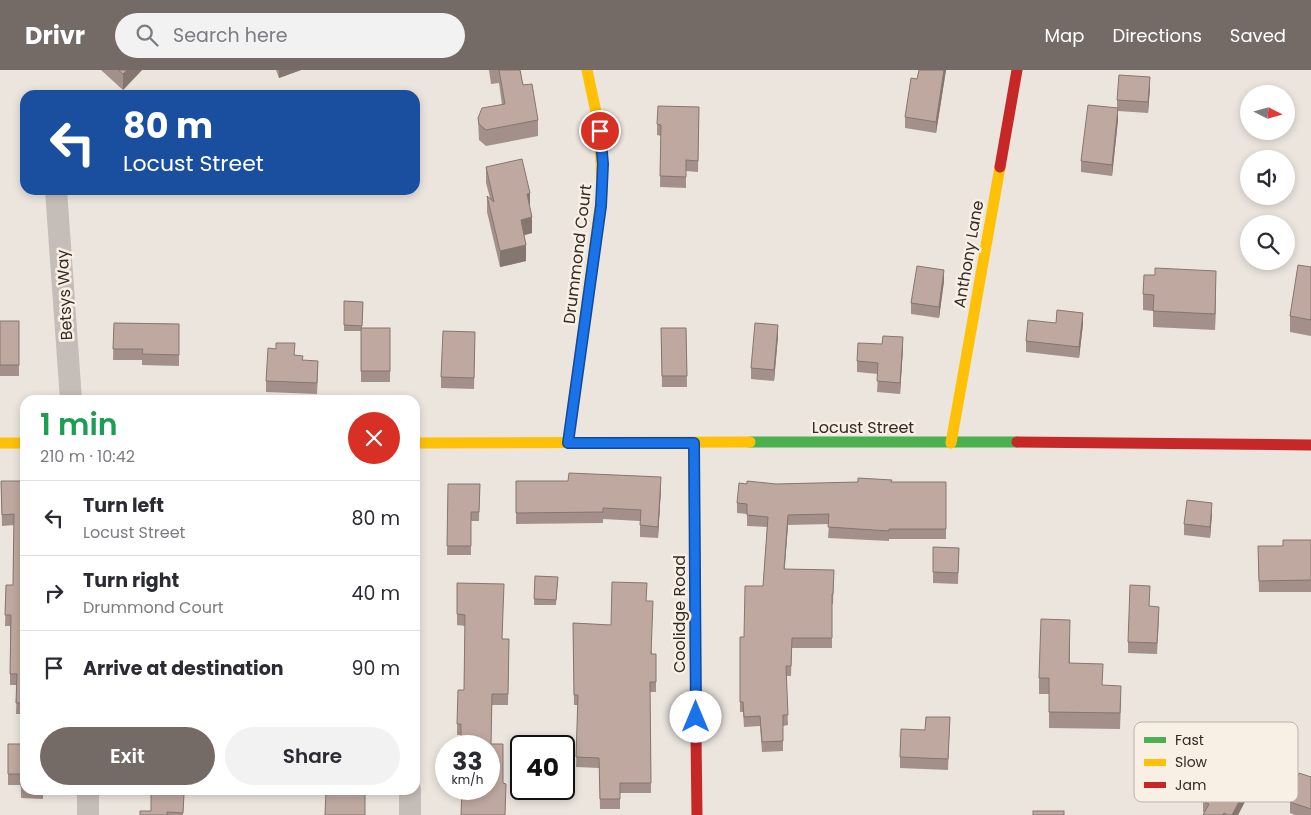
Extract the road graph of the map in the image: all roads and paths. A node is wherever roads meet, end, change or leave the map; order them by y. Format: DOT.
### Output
graph roads {
  1 [pos="587,70"];
  2 [pos="1017,70"];
  3 [pos="56,195"];
  4 [pos="70,395"];
  5 [pos="0,443"];
  6 [pos="20,443"];
  7 [pos="420,443"];
  8 [pos="568,443"];
  9 [pos="694,443"];
  10 [pos="951,443"];
  11 [pos="1311,445"];
  12 [pos="88,795"];
  13 [pos="410,795"];
  14 [pos="88,815"];
  15 [pos="410,815"];
  16 [pos="697,815"];
  1 -- 8 [label="street, Drummond Court"];
  2 -- 10 [label="street, Anthony Lane"];
  3 -- 4 [label="street, Betsys Way"];
  5 -- 6 [label="street"];
  7 -- 8 [label="street, Locust Street"];
  8 -- 9 [label="street, Locust Street"];
  9 -- 10 [label="street, Locust Street"];
  9 -- 16 [label="street, Coolidge Road"];
  10 -- 11 [label="street, Locust Street"];
  12 -- 14 [label="street"];
  13 -- 15 [label="street"];
}
